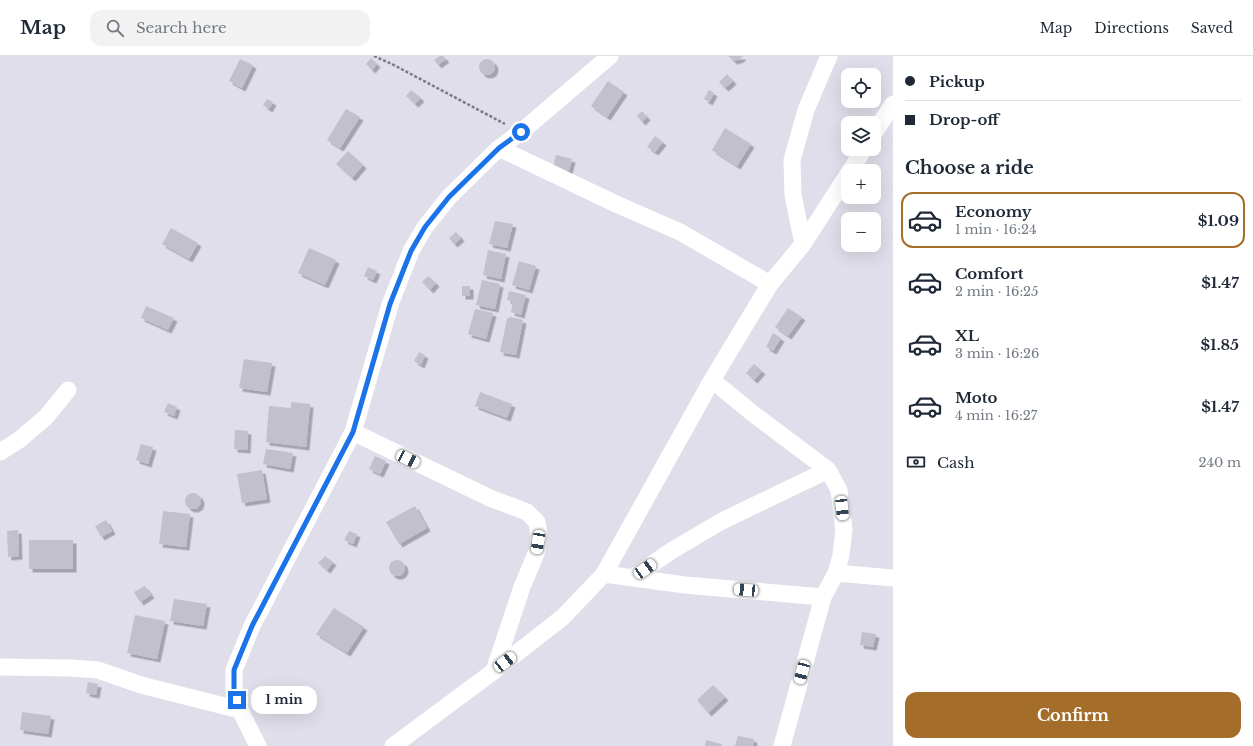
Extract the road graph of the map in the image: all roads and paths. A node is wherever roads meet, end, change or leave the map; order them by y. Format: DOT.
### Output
graph roads {
  1 [pos="374,56"];
  2 [pos="610,56"];
  3 [pos="829,56"];
  4 [pos="893,104"];
  5 [pos="881,122"];
  6 [pos="521,132"];
  7 [pos="499,148"];
  8 [pos="841,185"];
  9 [pos="803,244"];
  10 [pos="770,284"];
  11 [pos="712,380"];
  12 [pos="68,390"];
  13 [pos="353,432"];
  14 [pos="0,452"];
  15 [pos="828,470"];
  16 [pos="836,573"];
  17 [pos="604,574"];
  18 [pos="632,578"];
  19 [pos="893,578"];
  20 [pos="823,597"];
  21 [pos="0,667"];
  22 [pos="494,671"];
  23 [pos="240,710"];
  24 [pos="258,746"];
  25 [pos="393,746"];
  26 [pos="782,746"];
  1 -- 6 [label="path"];
  2 -- 6 [label="street"];
  3 -- 9 [label="street"];
  4 -- 5 [label="street"];
  6 -- 7 [label="street"];
  7 -- 10 [label="street"];
  7 -- 13 [label="street"];
  8 -- 9 [label="street"];
  9 -- 10 [label="street"];
  10 -- 11 [label="street"];
  11 -- 15 [label="street"];
  11 -- 17 [label="street"];
  12 -- 14 [label="street"];
  13 -- 22 [label="street"];
  13 -- 23 [label="street"];
  15 -- 16 [label="street"];
  15 -- 18 [label="street"];
  16 -- 19 [label="street"];
  16 -- 20 [label="street"];
  17 -- 18 [label="street"];
  17 -- 22 [label="street"];
  18 -- 20 [label="street"];
  20 -- 26 [label="street"];
  21 -- 23 [label="street"];
  22 -- 25 [label="street"];
  23 -- 24 [label="street"];
}
